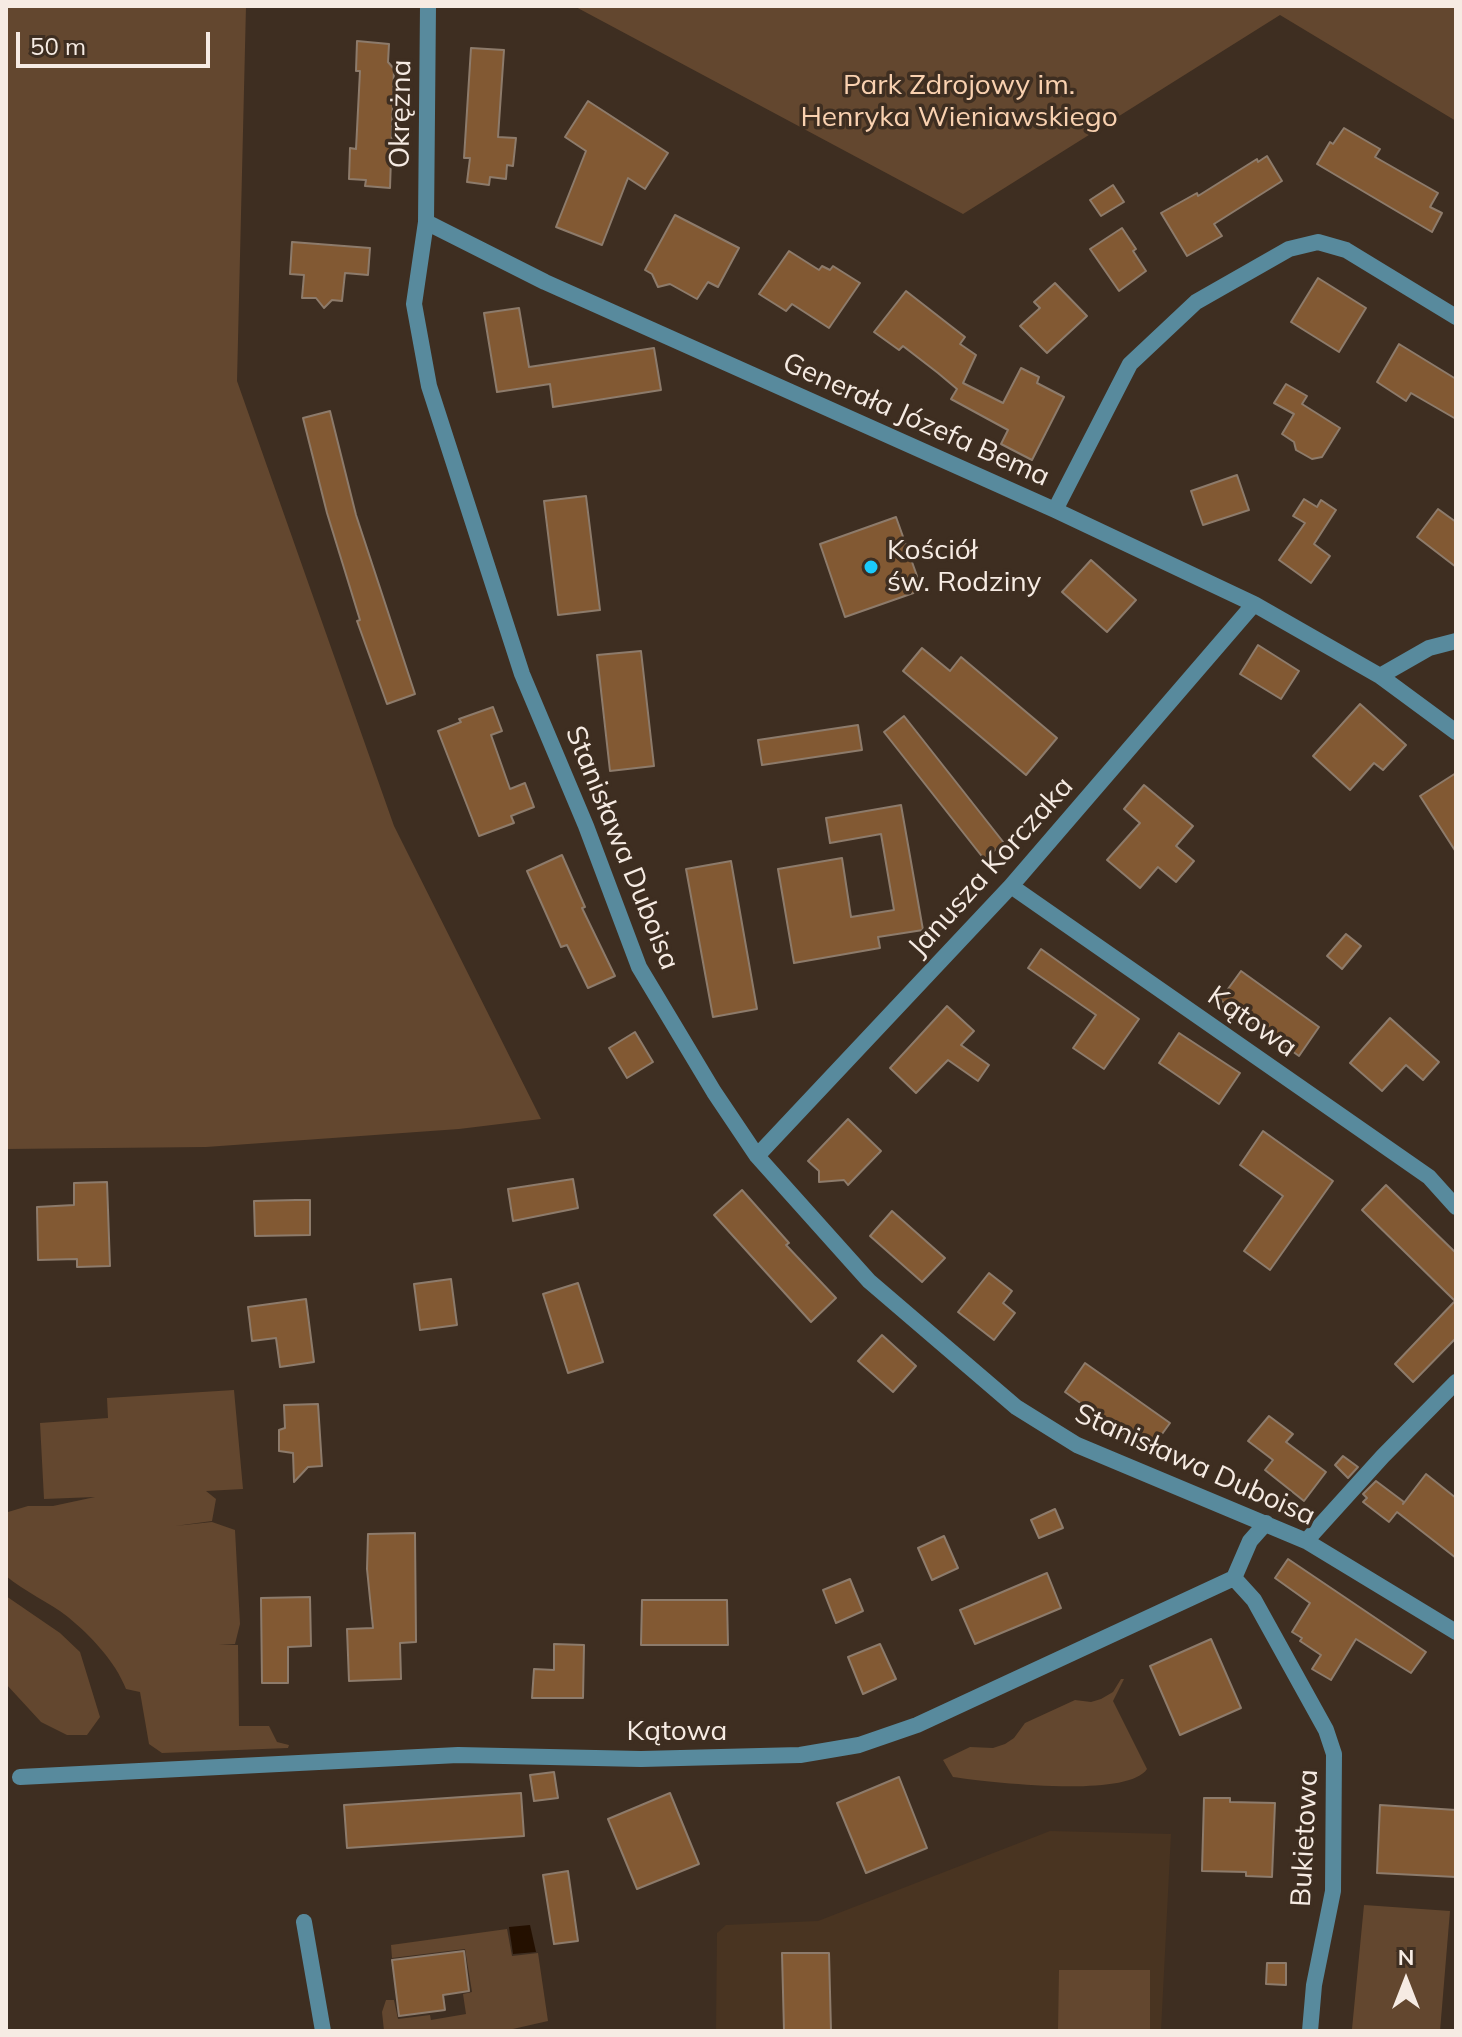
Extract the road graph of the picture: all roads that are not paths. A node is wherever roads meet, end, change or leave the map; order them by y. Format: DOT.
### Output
graph roads {
  1 [pos="428,6"];
  2 [pos="426,222"];
  3 [pos="1456,317"];
  4 [pos="1055,510"];
  5 [pos="1254,604"];
  6 [pos="1456,641"];
  7 [pos="1380,676"];
  8 [pos="1456,732"];
  9 [pos="1011,886"];
  10 [pos="757,1156"];
  11 [pos="1456,1207"];
  12 [pos="1456,1382"];
  13 [pos="1266,1523"];
  14 [pos="1306,1541"];
  15 [pos="1234,1578"];
  16 [pos="1456,1632"];
  17 [pos="20,1777"];
  18 [pos="304,1922"];
  19 [pos="323,2031"];
  20 [pos="1310,2031"];
  1 -- 2 [label="street, Okrężna"];
  2 -- 4 [label="street, Generała Józefa Bema"];
  2 -- 10 [label="street, Stanisława Duboisa"];
  3 -- 4 [label="street"];
  4 -- 5 [label="street, Generała Józefa Bema"];
  5 -- 7 [label="street, Generała Józefa Bema"];
  5 -- 9 [label="street, Janusza Korczaka"];
  6 -- 7 [label="street"];
  7 -- 8 [label="street, Generała Józefa Bema"];
  9 -- 10 [label="street, Janusza Korczaka"];
  9 -- 11 [label="street, Kątowa"];
  10 -- 13 [label="street, Stanisława Duboisa"];
  12 -- 14 [label="street"];
  13 -- 14 [label="street, Stanisława Duboisa"];
  13 -- 15 [label="street"];
  14 -- 16 [label="street, Stanisława Duboisa"];
  15 -- 17 [label="street, Kątowa"];
  15 -- 20 [label="street, Bukietowa"];
  18 -- 19 [label="street"];
}
